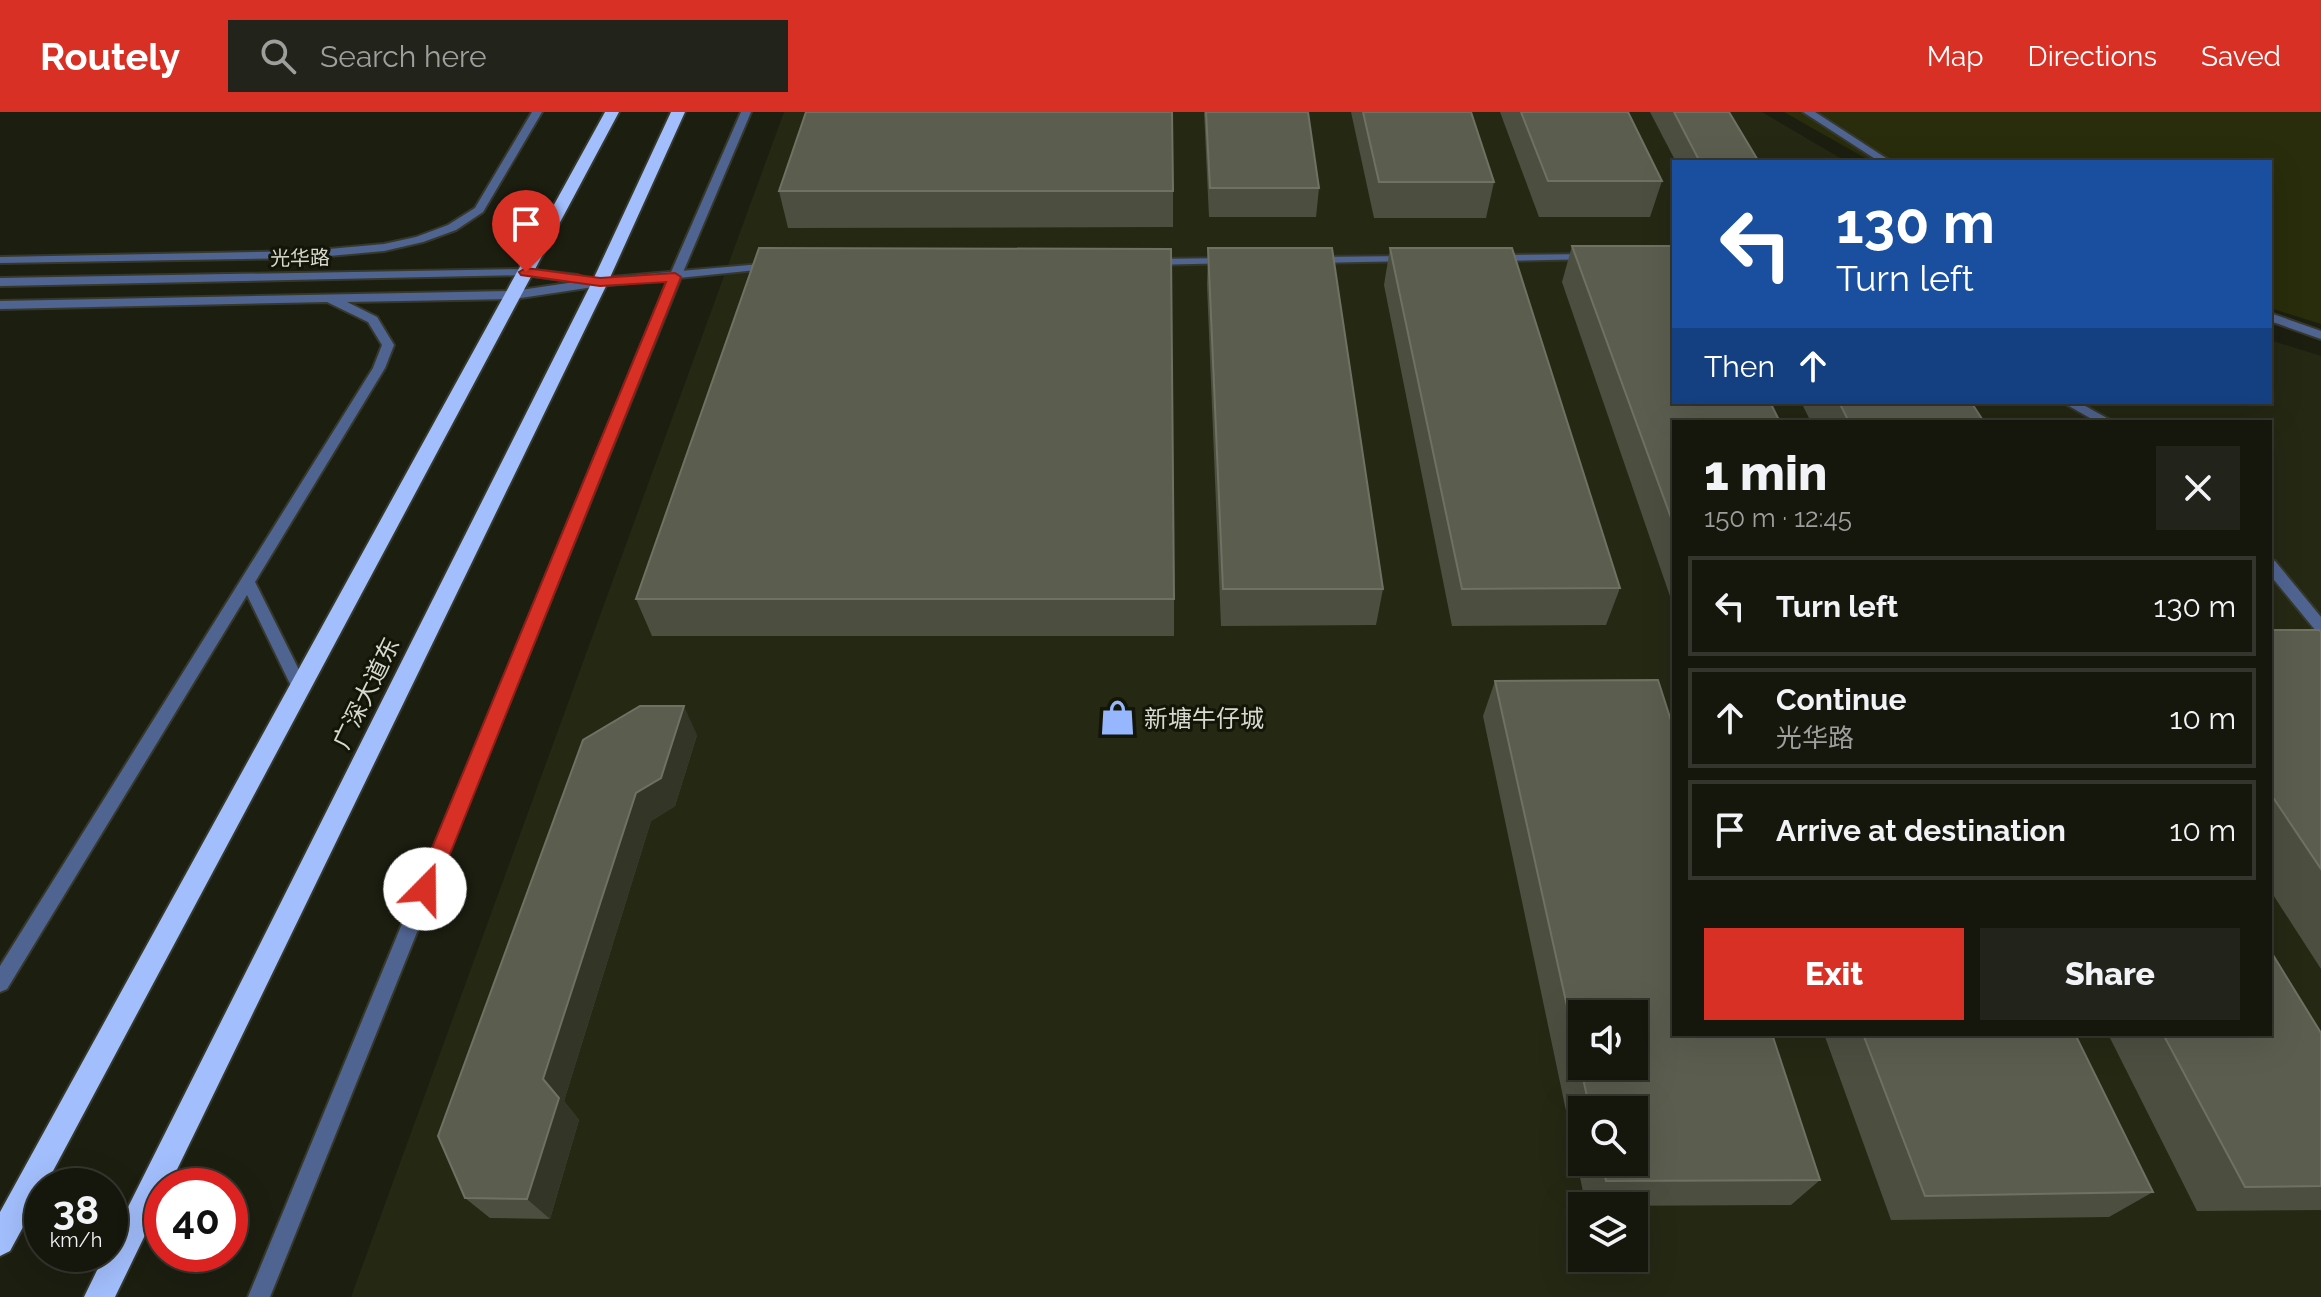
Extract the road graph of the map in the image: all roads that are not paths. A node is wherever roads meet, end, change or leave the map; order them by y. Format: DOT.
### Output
graph roads {
  1 [pos="537,112"];
  2 [pos="612,112"];
  3 [pos="678,112"];
  4 [pos="746,112"];
  5 [pos="1808,112"];
  6 [pos="1884,160"];
  7 [pos="1600,257"];
  8 [pos="1489,258"];
  9 [pos="1425,259"];
  10 [pos="0,260"];
  11 [pos="1236,261"];
  12 [pos="1299,261"];
  13 [pos="1141,262"];
  14 [pos="793,266"];
  15 [pos="526,272"];
  16 [pos="675,277"];
  17 [pos="0,282"];
  18 [pos="600,282"];
  19 [pos="514,295"];
  20 [pos="329,299"];
  21 [pos="0,305"];
  22 [pos="2272,318"];
  23 [pos="2321,335"];
  24 [pos="2072,404"];
  25 [pos="2103,420"];
  26 [pos="2272,567"];
  27 [pos="248,583"];
  28 [pos="2321,627"];
  29 [pos="300,688"];
  30 [pos="0,983"];
  31 [pos="0,1241"];
  32 [pos="99,1297"];
  33 [pos="259,1297"];
  1 -- 10 [label="street"];
  2 -- 15 [label="highway"];
  3 -- 18 [label="highway, 广深大道东"];
  4 -- 16 [label="street"];
  5 -- 6 [label="street"];
  7 -- 8 [label="street"];
  9 -- 12 [label="street"];
  11 -- 13 [label="street"];
  14 -- 16 [label="street"];
  15 -- 17 [label="street, 光华路"];
  15 -- 18 [label="street, 光华路"];
  15 -- 19 [label="highway"];
  16 -- 18 [label="street"];
  16 -- 33 [label="street"];
  18 -- 19 [label="street, 光华路"];
  18 -- 32 [label="highway, 广深大道东"];
  19 -- 20 [label="street, 光华路"];
  19 -- 29 [label="highway"];
  20 -- 21 [label="street, 光华路"];
  20 -- 27 [label="street"];
  22 -- 23 [label="street"];
  24 -- 25 [label="street"];
  26 -- 28 [label="street"];
  27 -- 29 [label="street"];
  27 -- 30 [label="street"];
  29 -- 31 [label="highway"];
}
